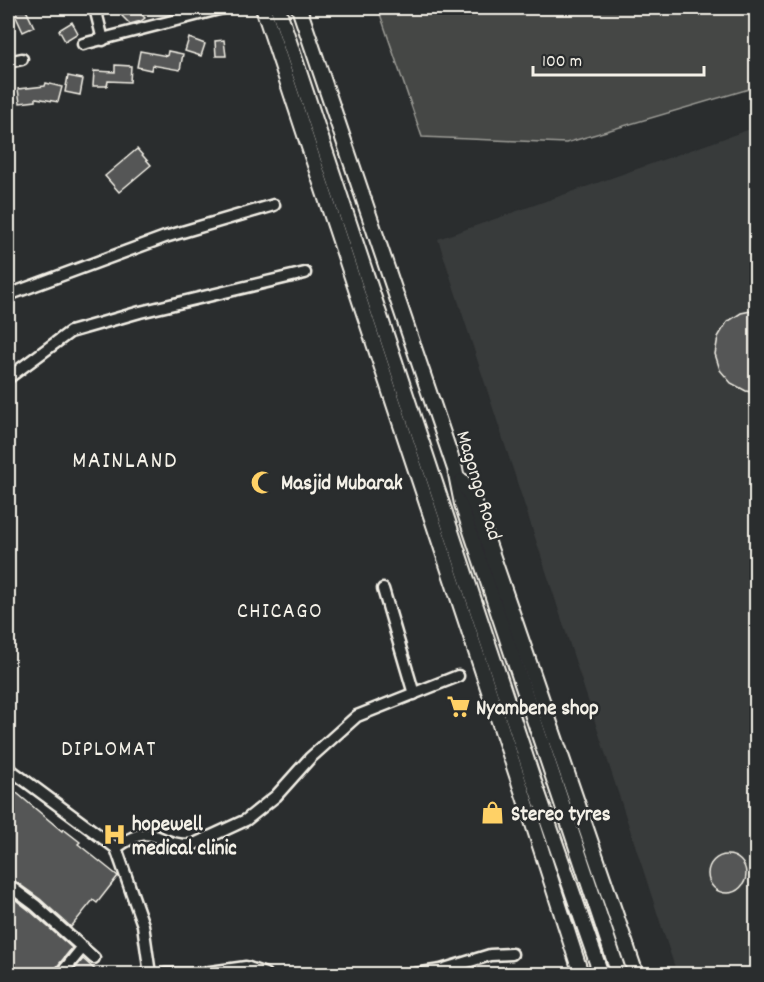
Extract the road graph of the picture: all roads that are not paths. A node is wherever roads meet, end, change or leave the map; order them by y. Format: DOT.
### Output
graph roads {
  1 [pos="95,8"];
  2 [pos="223,8"];
  3 [pos="263,8"];
  4 [pos="278,8"];
  5 [pos="299,8"];
  6 [pos="104,40"];
  7 [pos="83,44"];
  8 [pos="21,59"];
  9 [pos="8,62"];
  10 [pos="274,205"];
  11 [pos="305,273"];
  12 [pos="8,295"];
  13 [pos="8,378"];
  14 [pos="455,469"];
  15 [pos="383,589"];
  16 [pos="458,676"];
  17 [pos="414,694"];
  18 [pos="8,768"];
  19 [pos="116,848"];
  20 [pos="8,885"];
  21 [pos="83,947"];
  22 [pos="512,954"];
  23 [pos="94,958"];
  24 [pos="61,975"];
  25 [pos="150,975"];
  26 [pos="165,975"];
  27 [pos="265,975"];
  28 [pos="415,975"];
  29 [pos="581,975"];
  30 [pos="601,975"];
  31 [pos="619,975"];
  32 [pos="636,975"];
  1 -- 6 [label="street"];
  2 -- 6 [label="street"];
  3 -- 29 [label="main road"];
  4 -- 30 [label="main road"];
  5 -- 14 [label="main road, Magongo Road"];
  6 -- 7 [label="street"];
  8 -- 9 [label="street"];
  10 -- 12 [label="street"];
  11 -- 13 [label="street"];
  14 -- 31 [label="main road, Magongo Road"];
  14 -- 32 [label="main road"];
  15 -- 17 [label="street"];
  16 -- 17 [label="street"];
  17 -- 19 [label="street"];
  18 -- 19 [label="street"];
  19 -- 25 [label="street"];
  20 -- 21 [label="street"];
  21 -- 23 [label="street"];
  21 -- 24 [label="street"];
  22 -- 28 [label="street"];
  26 -- 27 [label="street"];
}
